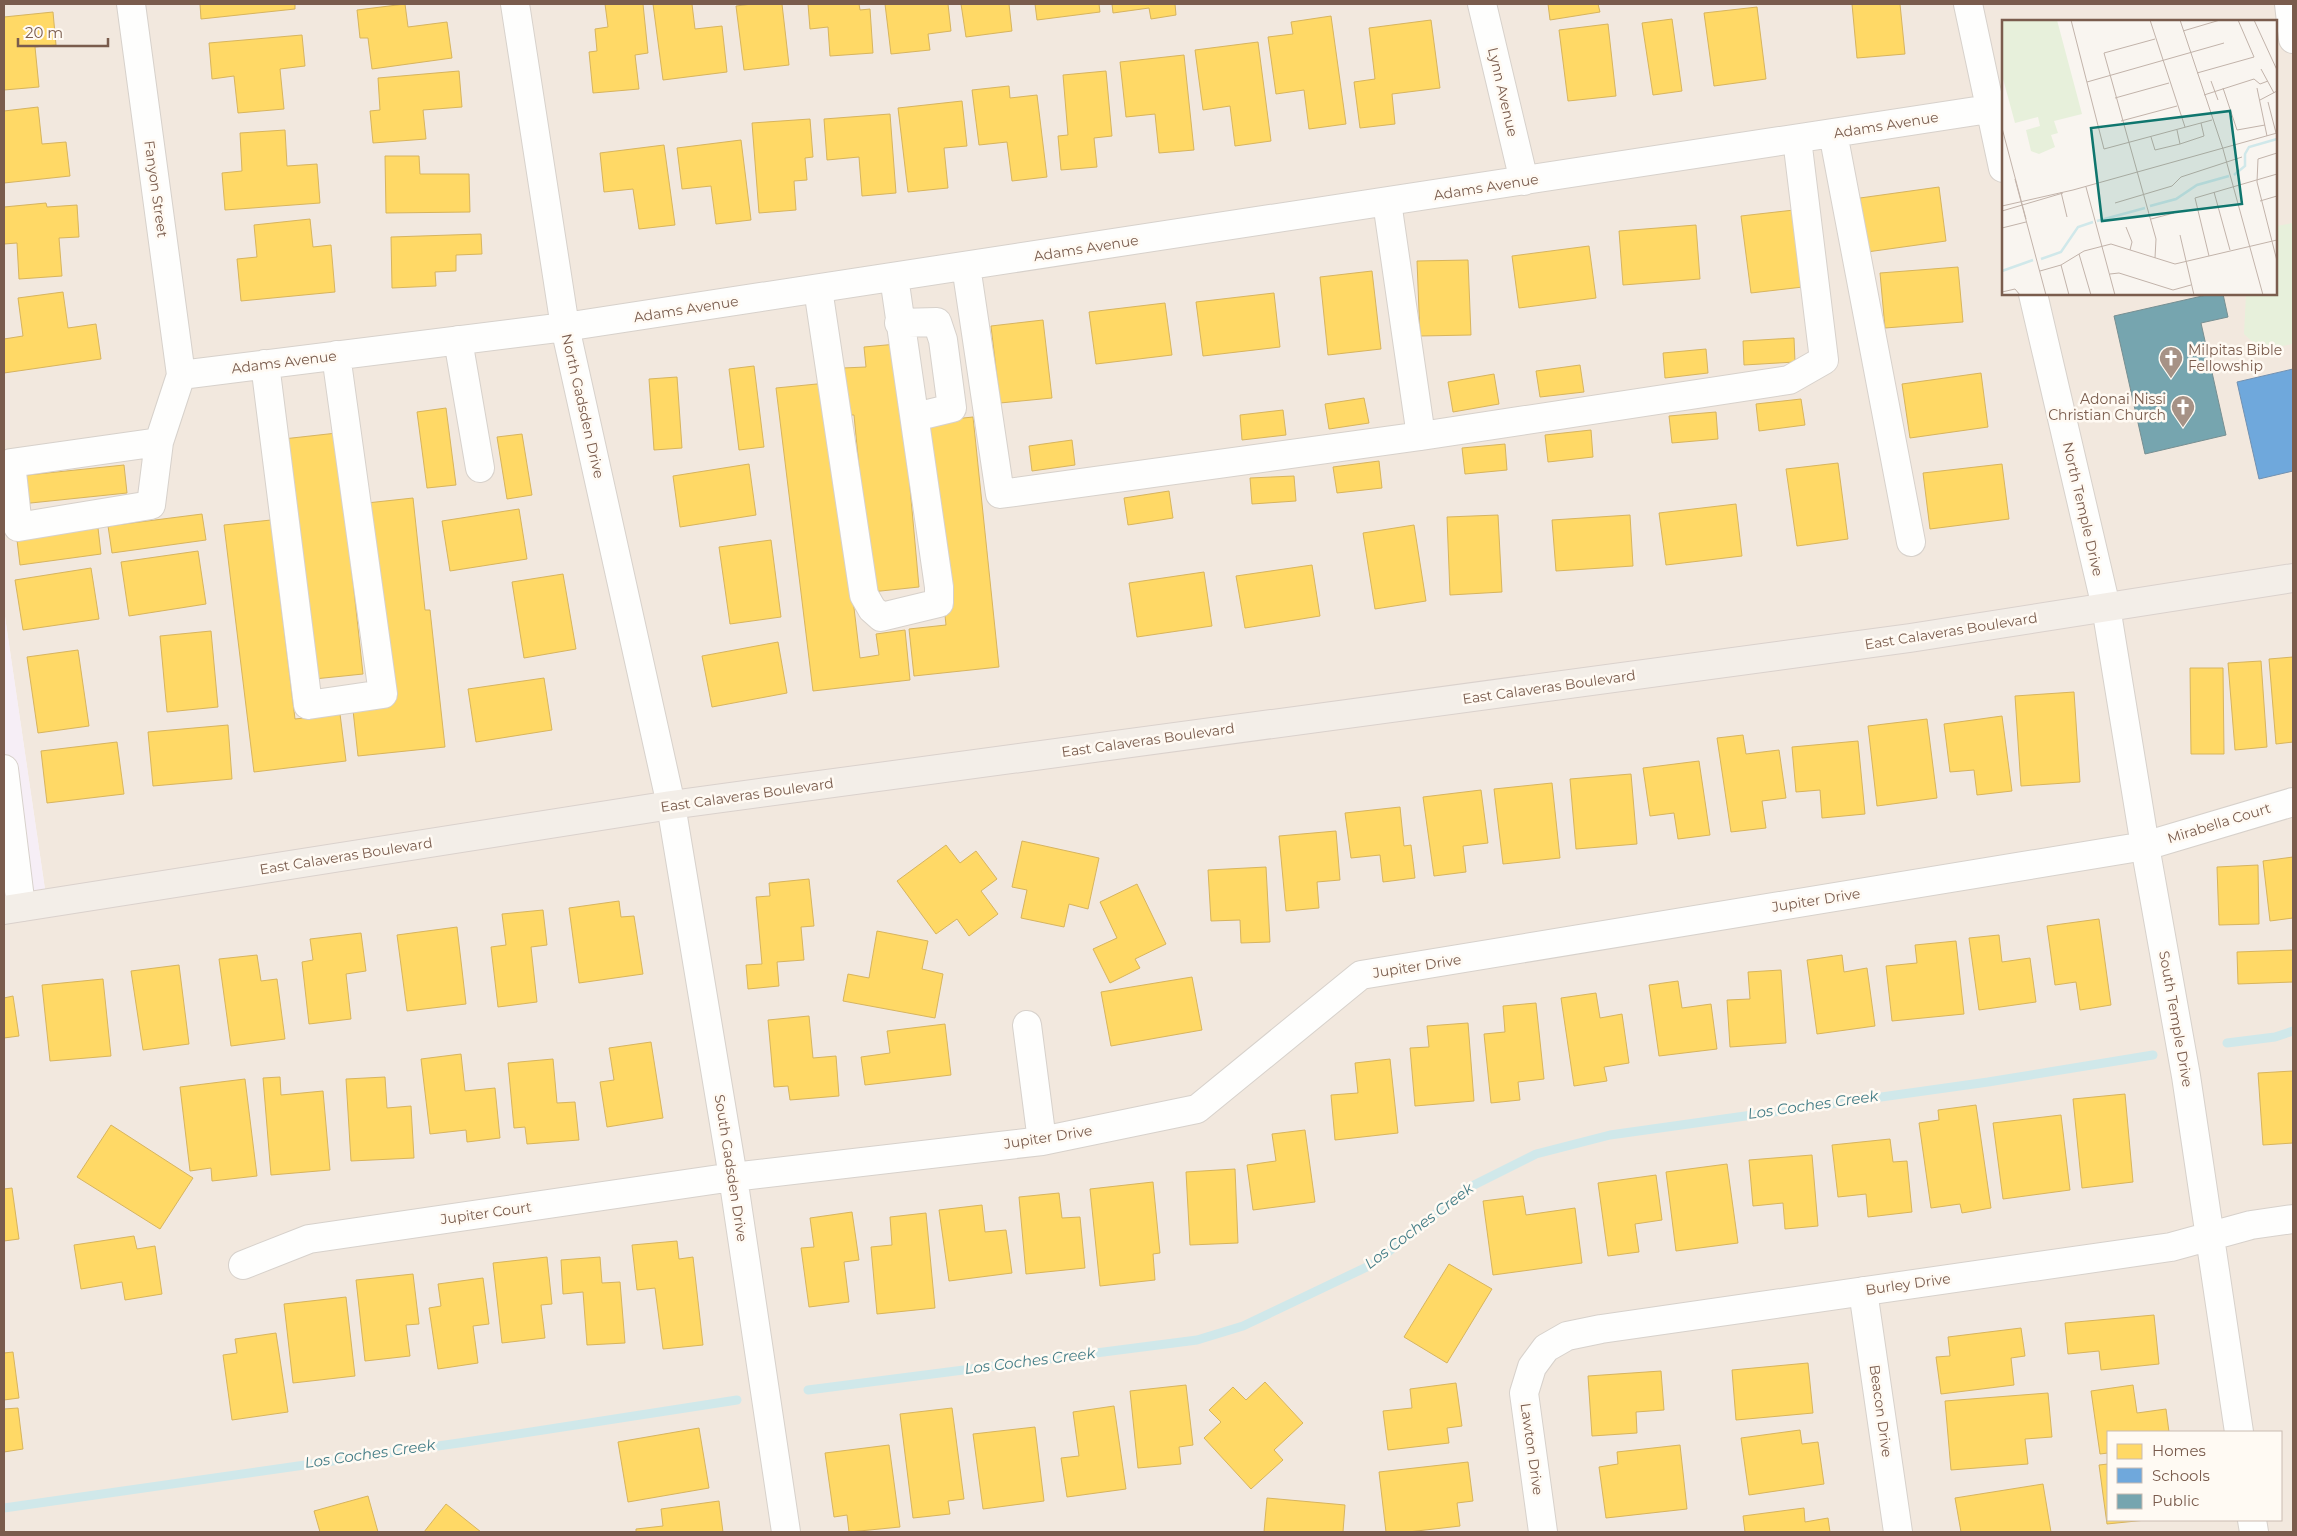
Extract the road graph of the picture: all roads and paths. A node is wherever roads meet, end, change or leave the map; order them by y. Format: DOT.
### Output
graph roads {
  1 [pos="131,4"];
  2 [pos="515,4"];
  3 [pos="1482,4"];
  4 [pos="1968,4"];
  5 [pos="2288,4"];
  6 [pos="2293,39"];
  7 [pos="1990,109"];
  8 [pos="1833,133"];
  9 [pos="1797,139"];
  10 [pos="2002,163"];
  11 [pos="1524,181"];
  12 [pos="1387,202"];
  13 [pos="966,266"];
  14 [pos="894,277"];
  15 [pos="818,289"];
  16 [pos="2033,295"];
  17 [pos="899,323"];
  18 [pos="565,327"];
  19 [pos="458,340"];
  20 [pos="336,356"];
  21 [pos="265,364"];
  22 [pos="181,375"];
  23 [pos="915,418"];
  24 [pos="1422,436"];
  25 [pos="159,442"];
  26 [pos="480,468"];
  27 [pos="1911,542"];
  28 [pos="2293,578"];
  29 [pos="2106,607"];
  30 [pos="4,769"];
  31 [pos="2293,802"];
  32 [pos="671,805"];
  33 [pos="6,812"];
  34 [pos="2145,846"];
  35 [pos="12,909"];
  36 [pos="1027,1024"];
  37 [pos="1042,1141"];
  38 [pos="733,1177"];
  39 [pos="2293,1219"];
  40 [pos="2210,1236"];
  41 [pos="243,1266"];
  42 [pos="1863,1291"];
  43 [pos="1532,1367"];
  44 [pos="2240,1431"];
  45 [pos="786,1532"];
  46 [pos="1543,1532"];
  47 [pos="1898,1532"];
  1 -- 22 [label="street, Fanyon Street"];
  2 -- 18 [label="street, North Gadsden Drive"];
  3 -- 11 [label="street, Lynn Avenue"];
  4 -- 7 [label="street"];
  5 -- 6 [label="street"];
  7 -- 8 [label="street, Adams Avenue"];
  7 -- 10 [label="street"];
  8 -- 9 [label="street, Adams Avenue"];
  8 -- 27 [label="street"];
  9 -- 11 [label="street, Adams Avenue"];
  9 -- 24 [label="street"];
  11 -- 12 [label="street, Adams Avenue"];
  12 -- 13 [label="street, Adams Avenue"];
  12 -- 24 [label="street"];
  13 -- 14 [label="street, Adams Avenue"];
  13 -- 24 [label="street"];
  14 -- 15 [label="street, Adams Avenue"];
  14 -- 17 [label="street"];
  15 -- 18 [label="street, Adams Avenue"];
  15 -- 23 [label="street"];
  16 -- 29 [label="street, North Temple Drive"];
  17 -- 23 [label="street"];
  17 -- 23 [label="street"];
  18 -- 19 [label="street, Adams Avenue"];
  18 -- 32 [label="street, North Gadsden Drive"];
  19 -- 20 [label="street, Adams Avenue"];
  19 -- 26 [label="street"];
  20 -- 21 [label="street, Adams Avenue"];
  20 -- 21 [label="street"];
  21 -- 22 [label="street, Adams Avenue"];
  22 -- 25 [label="street"];
  25 -- 25 [label="street"];
  28 -- 29 [label="main road, East Calaveras Boulevard"];
  29 -- 32 [label="main road, East Calaveras Boulevard"];
  29 -- 34 [label="street, South Temple Drive"];
  30 -- 33 [label="street"];
  31 -- 34 [label="street, Mirabella Court"];
  32 -- 35 [label="main road, East Calaveras Boulevard"];
  32 -- 38 [label="street, South Gadsden Drive"];
  33 -- 35 [label="street"];
  34 -- 37 [label="street, Jupiter Drive"];
  34 -- 40 [label="street, South Temple Drive"];
  36 -- 37 [label="street"];
  37 -- 38 [label="street, Jupiter Drive"];
  38 -- 41 [label="street, Jupiter Court"];
  38 -- 45 [label="street, South Gadsden Drive"];
  39 -- 40 [label="street, Burley Drive"];
  40 -- 42 [label="street, Burley Drive"];
  40 -- 44 [label="street, South Temple Drive"];
  42 -- 43 [label="street, Burley Drive"];
  42 -- 47 [label="street, Beacon Drive"];
  43 -- 46 [label="street, Lawton Drive"];
}
